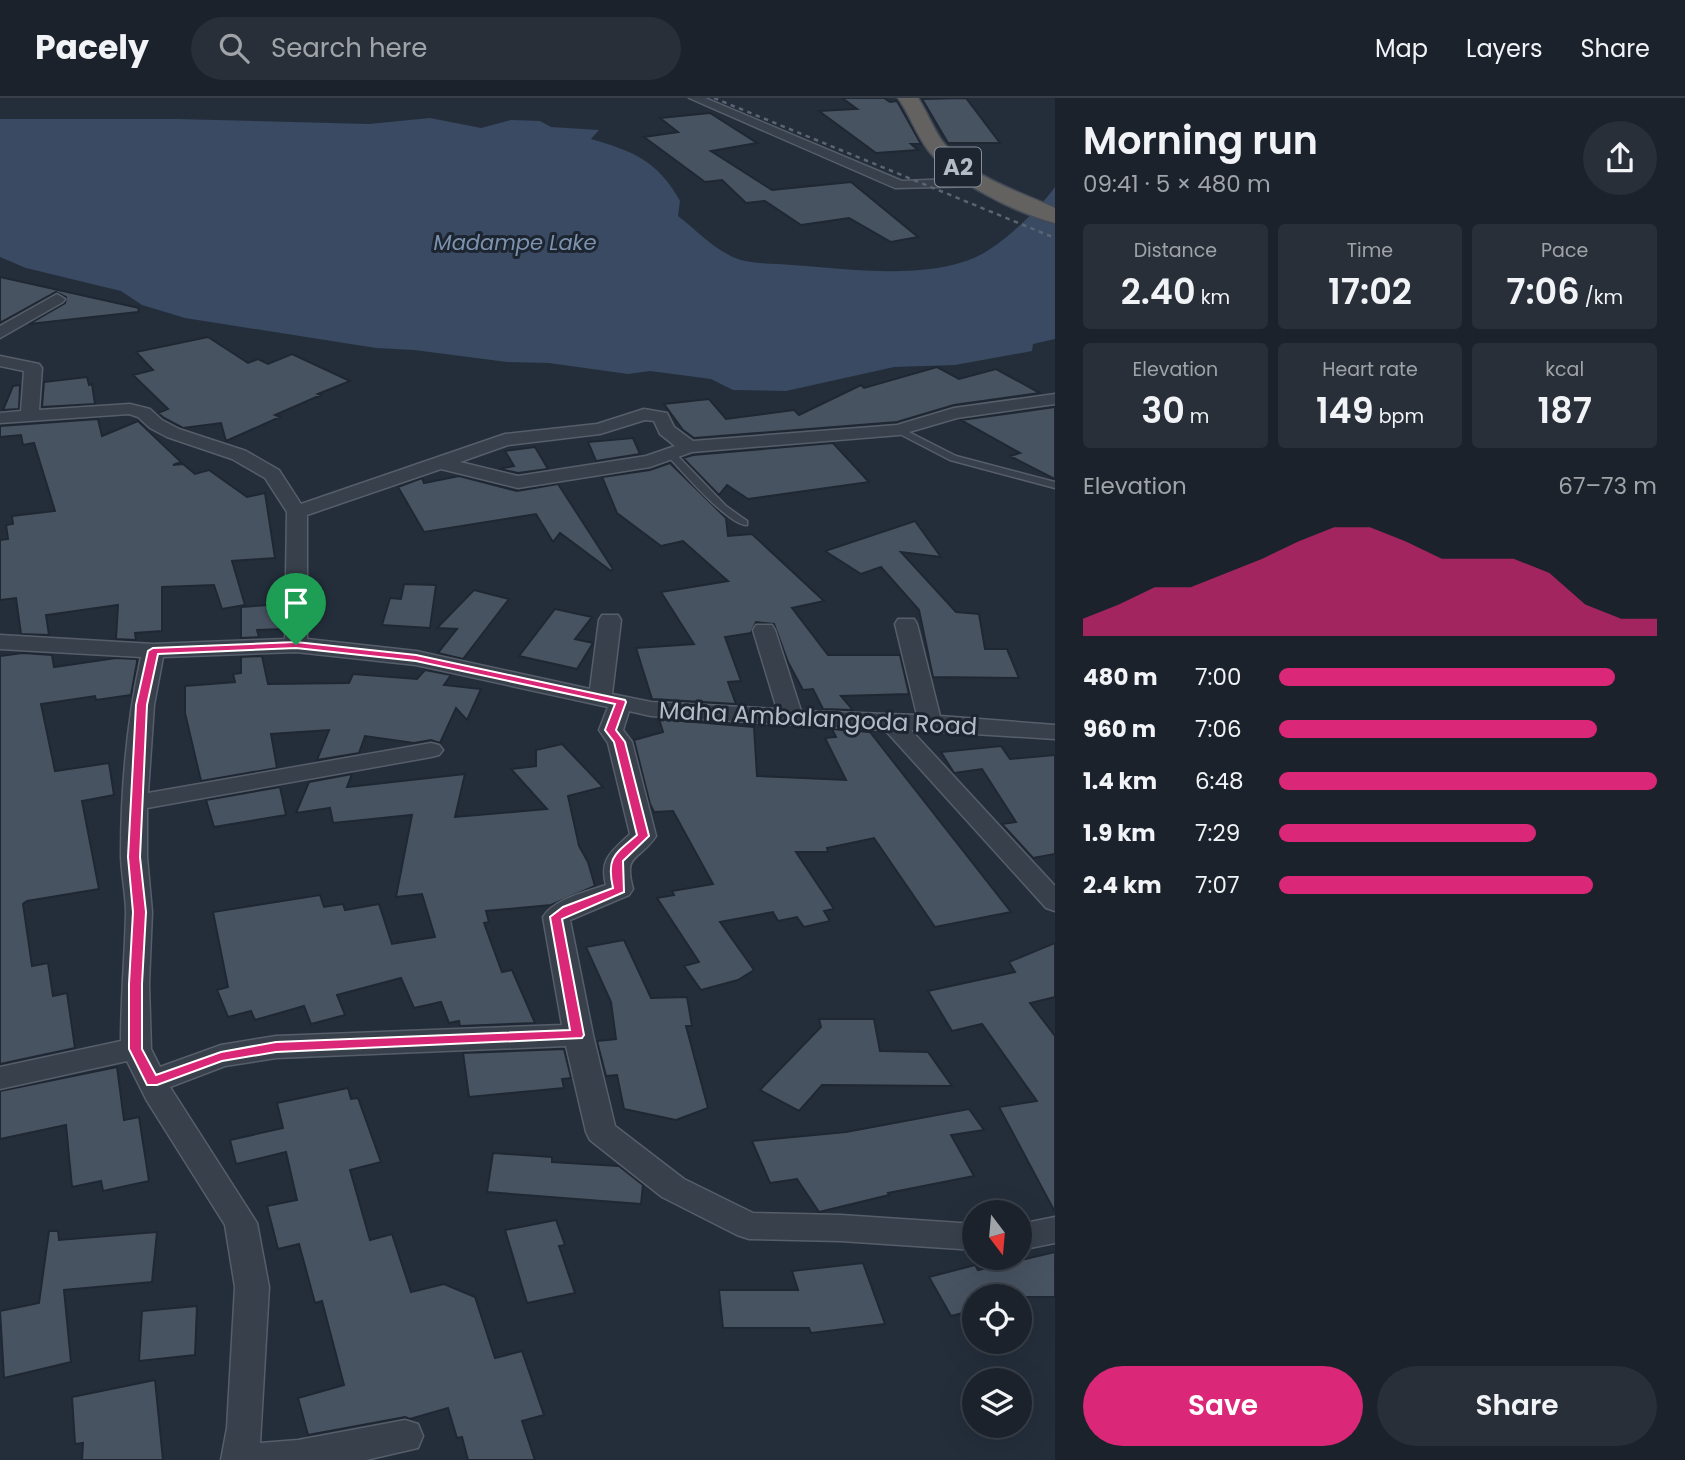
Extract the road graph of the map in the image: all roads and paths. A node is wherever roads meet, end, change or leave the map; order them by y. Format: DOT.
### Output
graph roads {
  1 [pos="695,98"];
  2 [pos="908,98"];
  3 [pos="980,182"];
  4 [pos="1045,211"];
  5 [pos="57,299"];
  6 [pos="0,333"];
  7 [pos="0,361"];
  8 [pos="1055,399"];
  9 [pos="30,416"];
  10 [pos="0,418"];
  11 [pos="899,430"];
  12 [pos="689,447"];
  13 [pos="670,453"];
  14 [pos="437,462"];
  15 [pos="1055,485"];
  16 [pos="298,512"];
  17 [pos="743,523"];
  18 [pos="610,620"];
  19 [pos="906,624"];
  20 [pos="764,630"];
  21 [pos="0,642"];
  22 [pos="296,645"];
  23 [pos="153,651"];
  24 [pos="611,700"];
  25 [pos="791,717"];
  26 [pos="930,722"];
  27 [pos="892,723"];
  28 [pos="1055,732"];
  29 [pos="431,750"];
  30 [pos="135,803"];
  31 [pos="1055,902"];
  32 [pos="578,1035"];
  33 [pos="136,1049"];
  34 [pos="0,1078"];
  35 [pos="152,1082"];
  36 [pos="1055,1230"];
  37 [pos="1032,1235"];
  38 [pos="962,1236"];
  39 [pos="405,1436"];
  40 [pos="239,1460"];
  41 [pos="253,1460"];
  1 -- 3 [label="street"];
  2 -- 3 [label="highway, A2"];
  3 -- 4 [label="highway, A2"];
  5 -- 6 [label="street"];
  7 -- 9 [label="street"];
  8 -- 11 [label="street"];
  9 -- 10 [label="street"];
  9 -- 16 [label="street"];
  11 -- 12 [label="street"];
  11 -- 15 [label="lane"];
  12 -- 13 [label="street"];
  12 -- 14 [label="street"];
  13 -- 14 [label="street"];
  13 -- 17 [label="lane"];
  14 -- 16 [label="street"];
  16 -- 22 [label="street"];
  18 -- 24 [label="street"];
  19 -- 26 [label="street"];
  20 -- 25 [label="street"];
  21 -- 23 [label="street, Maha Ambalangoda Road"];
  22 -- 23 [label="street, Maha Ambalangoda Road"];
  22 -- 24 [label="street, Maha Ambalangoda Road"];
  23 -- 30 [label="street"];
  24 -- 25 [label="street, Maha Ambalangoda Road"];
  24 -- 32 [label="street"];
  25 -- 27 [label="street, Maha Ambalangoda Road"];
  26 -- 27 [label="street, Maha Ambalangoda Road"];
  26 -- 28 [label="street, Maha Ambalangoda Road"];
  27 -- 31 [label="street"];
  29 -- 30 [label="street"];
  30 -- 33 [label="street"];
  32 -- 35 [label="street"];
  32 -- 38 [label="street"];
  33 -- 34 [label="street"];
  33 -- 35 [label="street"];
  35 -- 40 [label="street"];
  36 -- 37 [label="street"];
  39 -- 41 [label="street"];
}
